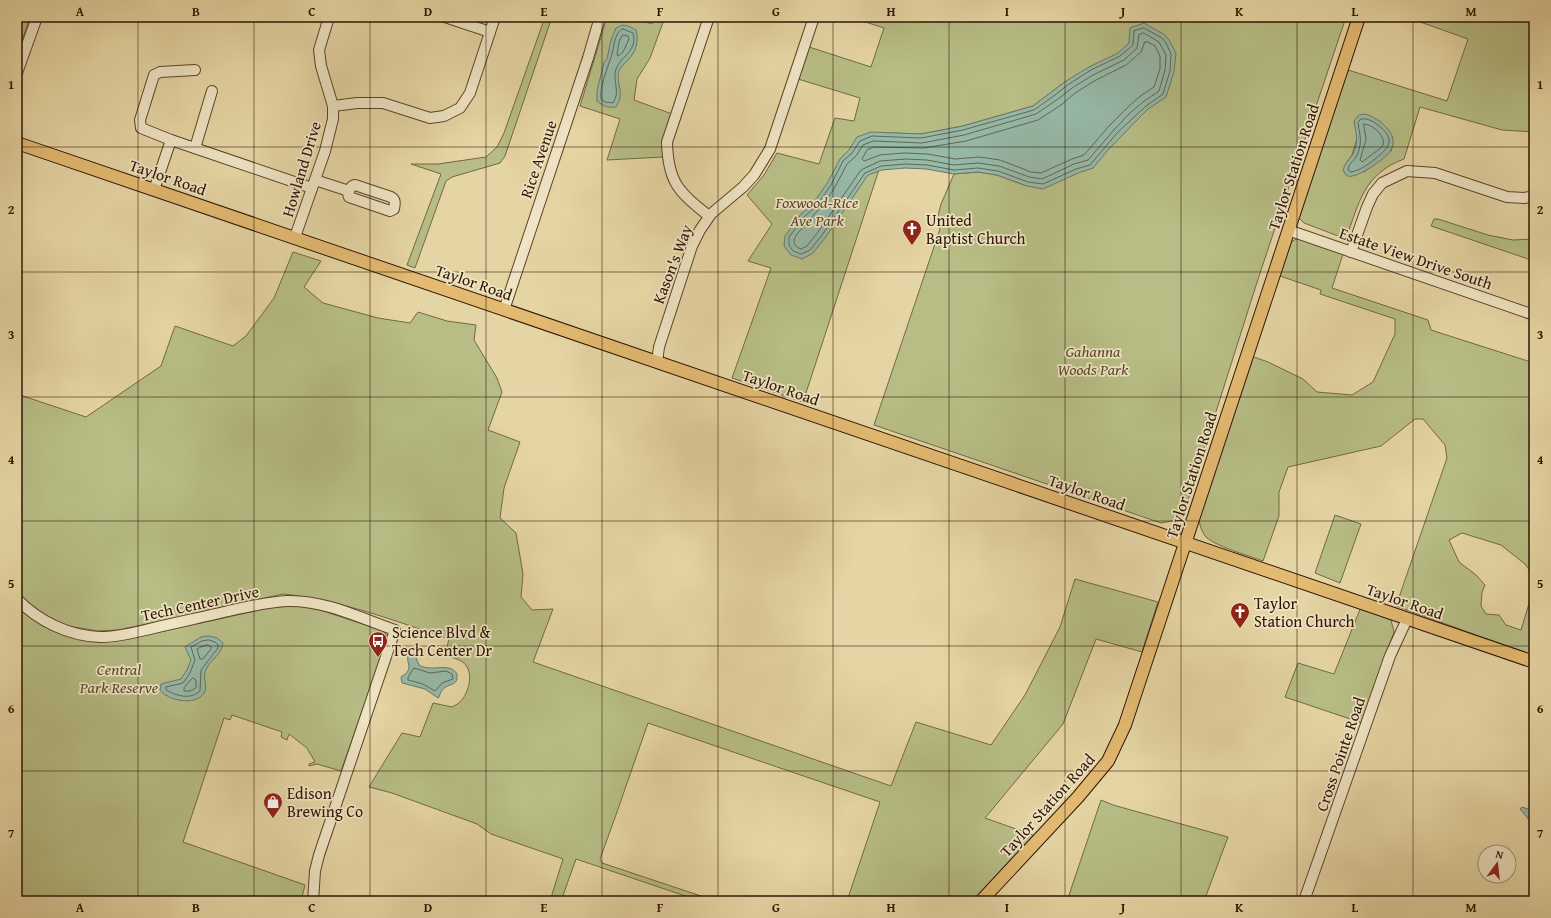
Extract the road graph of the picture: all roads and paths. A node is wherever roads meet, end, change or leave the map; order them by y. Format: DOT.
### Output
graph roads {
  1 [pos="37,17"];
  2 [pos="329,17"];
  3 [pos="445,17"];
  4 [pos="495,17"];
  5 [pos="600,17"];
  6 [pos="709,17"];
  7 [pos="814,17"];
  8 [pos="1359,17"];
  9 [pos="490,32"];
  10 [pos="195,70"];
  11 [pos="17,73"];
  12 [pos="212,91"];
  13 [pos="333,106"];
  14 [pos="171,140"];
  15 [pos="17,142"];
  16 [pos="195,148"];
  17 [pos="314,184"];
  18 [pos="154,190"];
  19 [pos="349,190"];
  20 [pos="1534,196"];
  21 [pos="709,216"];
  22 [pos="1288,230"];
  23 [pos="295,237"];
  24 [pos="1351,252"];
  25 [pos="504,310"];
  26 [pos="1534,315"];
  27 [pos="657,362"];
  28 [pos="1185,543"];
  29 [pos="17,599"];
  30 [pos="1407,618"];
  31 [pos="1534,662"];
  32 [pos="313,901"];
  33 [pos="980,901"];
  34 [pos="1304,901"];
  1 -- 11 [label="street"];
  2 -- 13 [label="street, Howland Drive"];
  3 -- 9 [label="street"];
  4 -- 9 [label="street"];
  5 -- 25 [label="street, Rice Avenue"];
  6 -- 21 [label="street"];
  7 -- 21 [label="street, Kason's Way"];
  8 -- 22 [label="main road, Taylor Station Road"];
  9 -- 13 [label="street"];
  10 -- 14 [label="street"];
  12 -- 16 [label="street"];
  13 -- 17 [label="street, Howland Drive"];
  14 -- 16 [label="street"];
  14 -- 18 [label="street"];
  15 -- 18 [label="main road, Taylor Road"];
  16 -- 17 [label="street"];
  17 -- 19 [label="street"];
  17 -- 23 [label="street, Howland Drive"];
  18 -- 23 [label="main road, Taylor Road"];
  20 -- 24 [label="street"];
  21 -- 27 [label="street, Kason's Way"];
  22 -- 24 [label="street, Estate View Drive South"];
  22 -- 28 [label="main road, Taylor Station Road"];
  23 -- 25 [label="main road, Taylor Road"];
  24 -- 26 [label="street, Estate View Drive South"];
  25 -- 27 [label="main road, Taylor Road"];
  27 -- 28 [label="main road, Taylor Road"];
  28 -- 30 [label="main road, Taylor Road"];
  28 -- 33 [label="main road, Taylor Station Road"];
  29 -- 32 [label="street, Tech Center Drive"];
  30 -- 31 [label="main road, Taylor Road"];
  30 -- 34 [label="street, Cross Pointe Road"];
}
